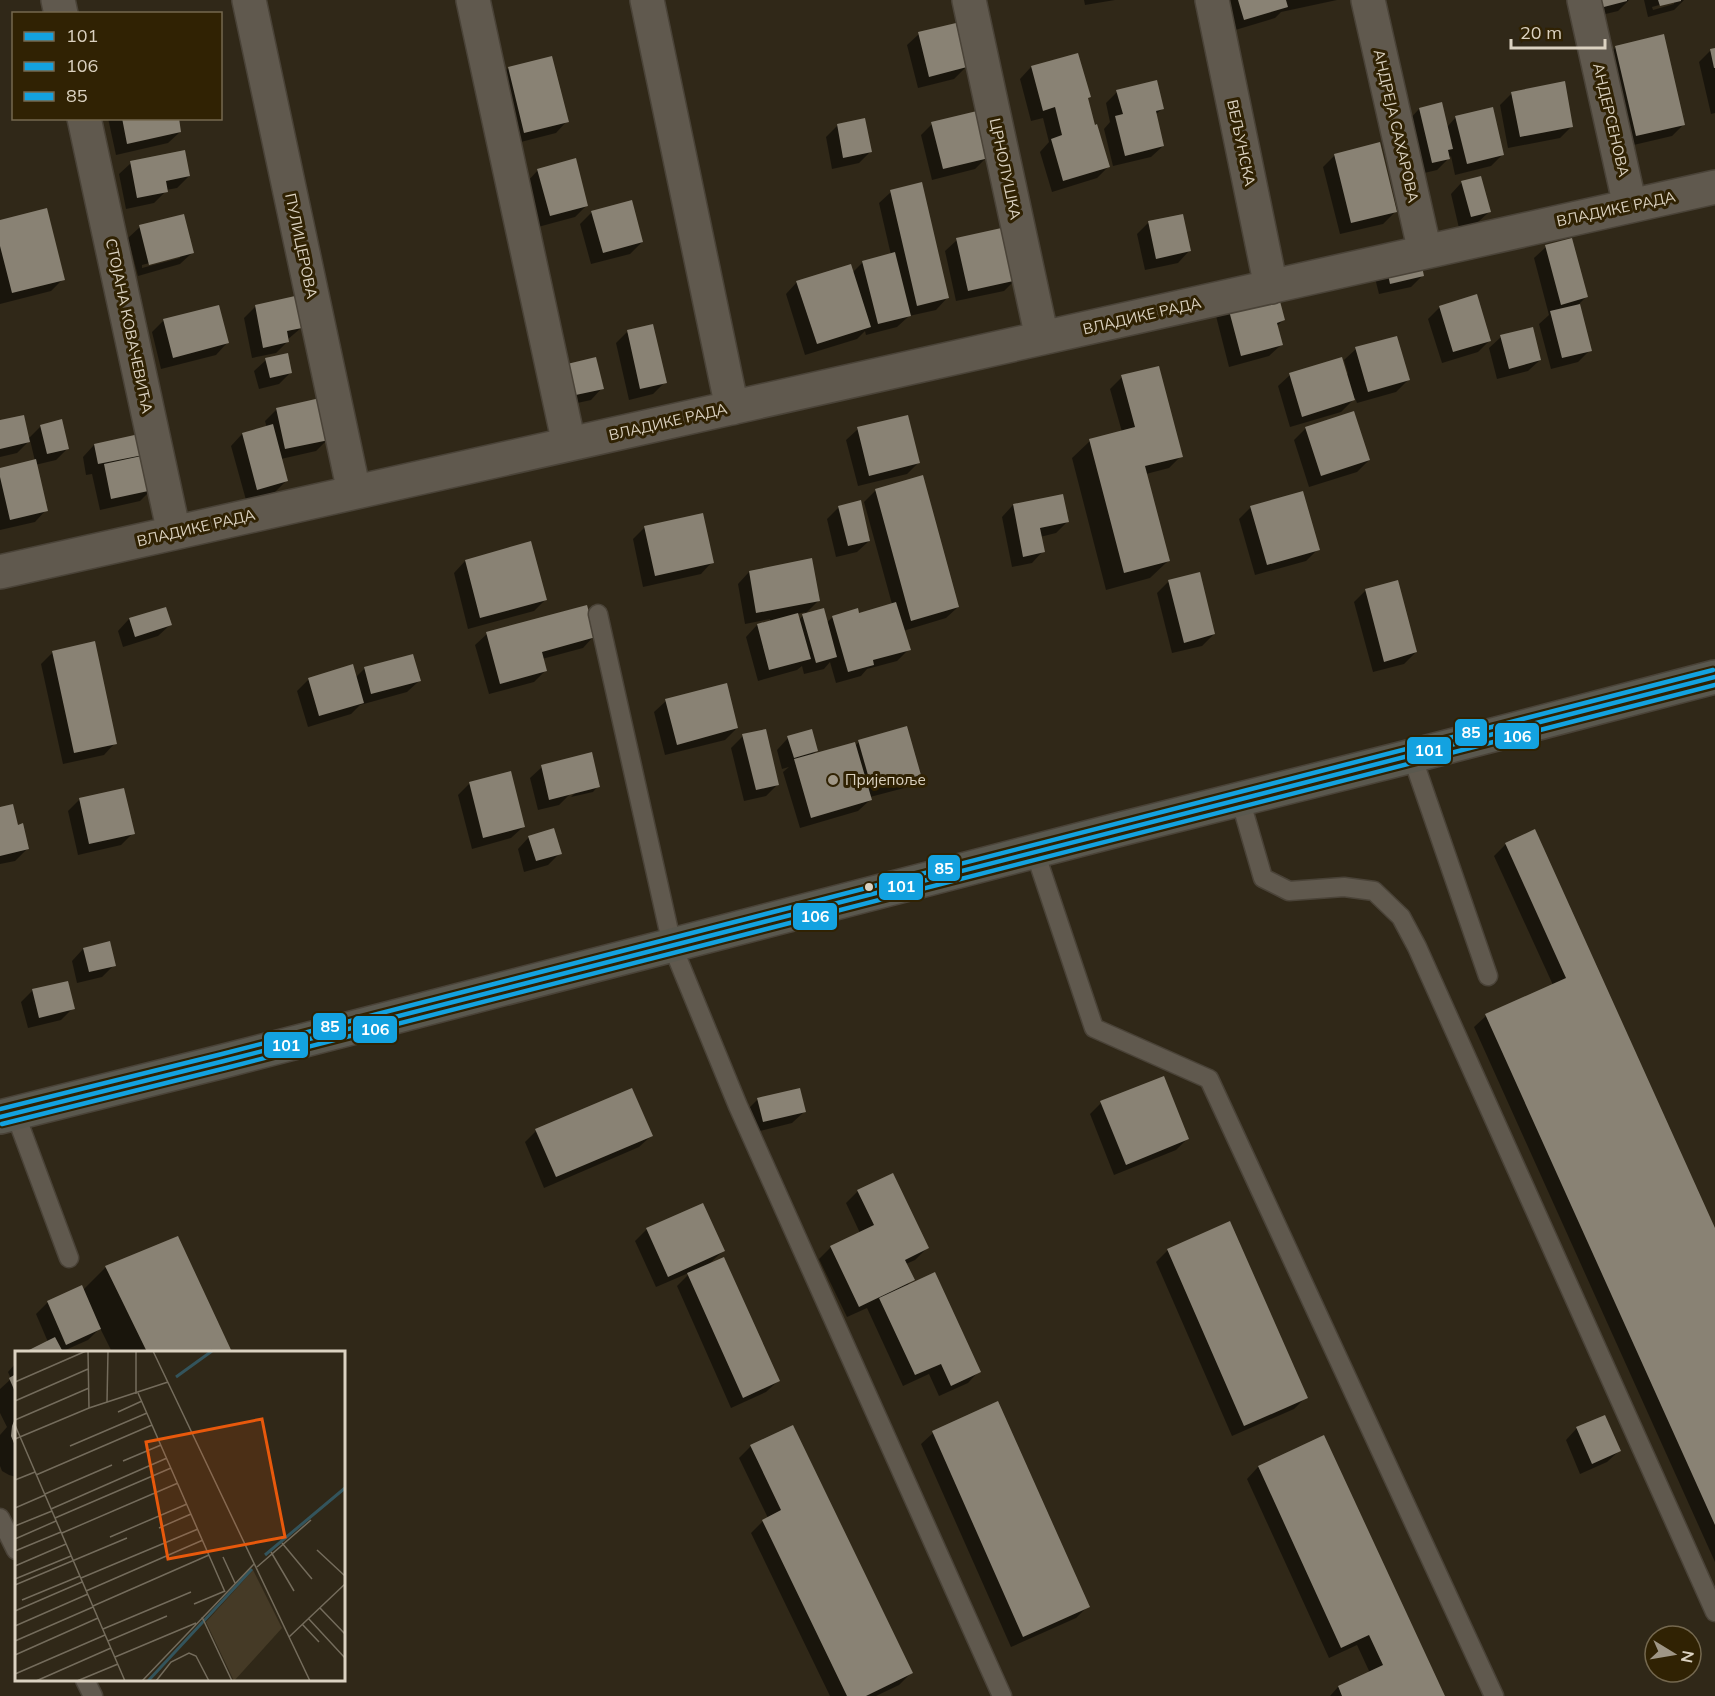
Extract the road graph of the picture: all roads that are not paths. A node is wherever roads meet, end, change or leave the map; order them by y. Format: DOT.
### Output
graph roads {
  1 [pos="249,0"];
  2 [pos="473,0"];
  3 [pos="647,0"];
  4 [pos="969,0"];
  5 [pos="1212,0"];
  6 [pos="1368,0"];
  7 [pos="1584,0"];
  8 [pos="84,120"];
  9 [pos="1715,188"];
  10 [pos="1630,206"];
  11 [pos="1425,252"];
  12 [pos="1270,287"];
  13 [pos="1042,338"];
  14 [pos="732,408"];
  15 [pos="569,444"];
  16 [pos="354,492"];
  17 [pos="174,532"];
  18 [pos="0,572"];
  19 [pos="598,614"];
  20 [pos="1715,677"];
  21 [pos="1412,756"];
  22 [pos="1240,799"];
  23 [pos="1035,852"];
  24 [pos="672,945"];
  25 [pos="1488,976"];
  26 [pos="8,1115"];
  27 [pos="69,1258"];
  28 [pos="0,1518"];
  29 [pos="15,1548"];
  30 [pos="1715,1612"];
  31 [pos="86,1681"];
  32 [pos="93,1696"];
  33 [pos="1002,1696"];
  34 [pos="1494,1696"];
  1 -- 16 [label="street, ПУЛИЦЕРОВА"];
  2 -- 15 [label="street"];
  3 -- 14 [label="street"];
  4 -- 13 [label="street, ЦРНОЛУШКА"];
  5 -- 12 [label="street, ВЕЉУНСКА"];
  6 -- 11 [label="street, АНДРЕЈА САХАРОВА"];
  7 -- 10 [label="street, АНДЕРСЕНОВА"];
  8 -- 17 [label="street, СТОЈАНА КОВАЧЕВИЋА"];
  9 -- 10 [label="street, ВЛАДИКЕ РАДА"];
  10 -- 11 [label="street, ВЛАДИКЕ РАДА"];
  11 -- 12 [label="street, ВЛАДИКЕ РАДА"];
  12 -- 13 [label="street, ВЛАДИКЕ РАДА"];
  13 -- 14 [label="street, ВЛАДИКЕ РАДА"];
  14 -- 15 [label="street, ВЛАДИКЕ РАДА"];
  15 -- 16 [label="street, ВЛАДИКЕ РАДА"];
  16 -- 17 [label="street, ВЛАДИКЕ РАДА"];
  17 -- 18 [label="street, ВЛАДИКЕ РАДА"];
  19 -- 24 [label="lane"];
  20 -- 21 [label="main road"];
  21 -- 22 [label="main road"];
  21 -- 25 [label="lane"];
  22 -- 23 [label="main road"];
  22 -- 30 [label="lane"];
  23 -- 24 [label="main road"];
  23 -- 34 [label="lane"];
  24 -- 26 [label="main road"];
  24 -- 33 [label="lane"];
  26 -- 27 [label="lane"];
  28 -- 29 [label="lane"];
  31 -- 32 [label="lane"];
}
